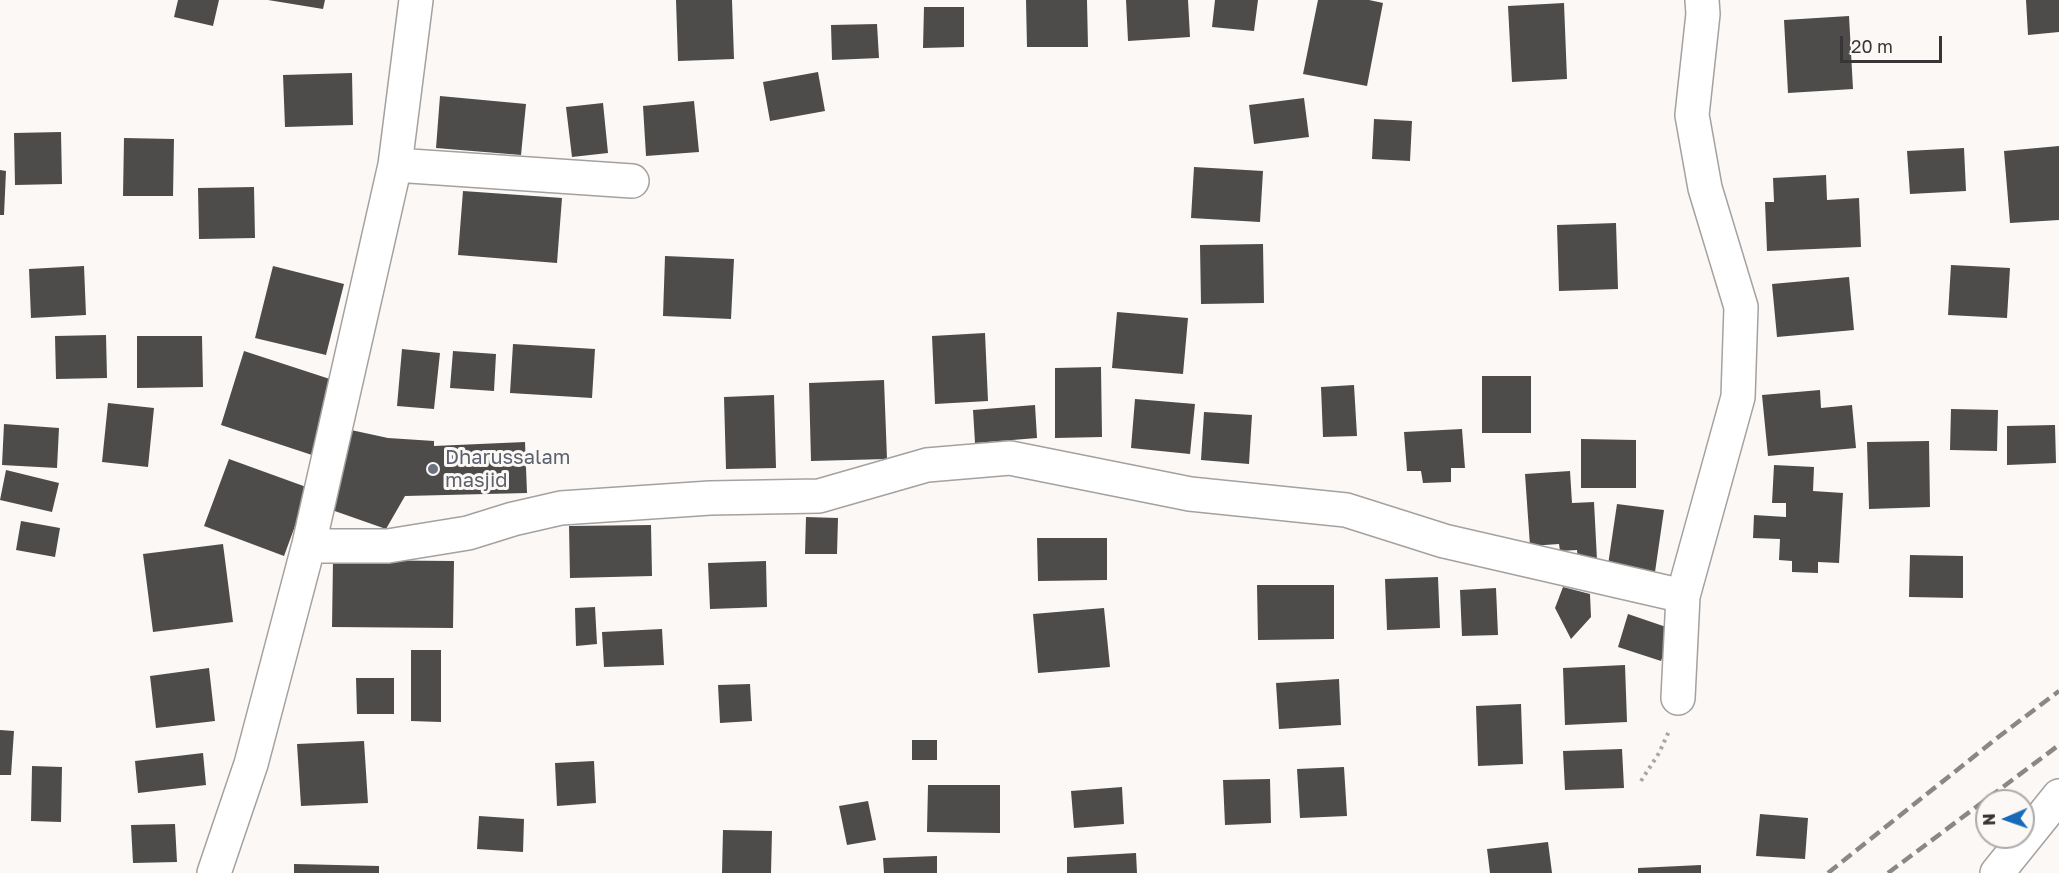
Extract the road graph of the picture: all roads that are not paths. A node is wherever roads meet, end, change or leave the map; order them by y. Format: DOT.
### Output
graph roads {
  1 [pos="416,0"];
  2 [pos="1702,0"];
  3 [pos="395,165"];
  4 [pos="632,181"];
  5 [pos="309,544"];
  6 [pos="1683,596"];
  7 [pos="1678,698"];
  8 [pos="2059,796"];
  9 [pos="214,873"];
  10 [pos="1997,873"];
  1 -- 3 [label="street"];
  2 -- 6 [label="street"];
  3 -- 4 [label="street"];
  3 -- 5 [label="street"];
  5 -- 6 [label="street"];
  5 -- 9 [label="street"];
  6 -- 7 [label="street"];
  8 -- 10 [label="street"];
}
